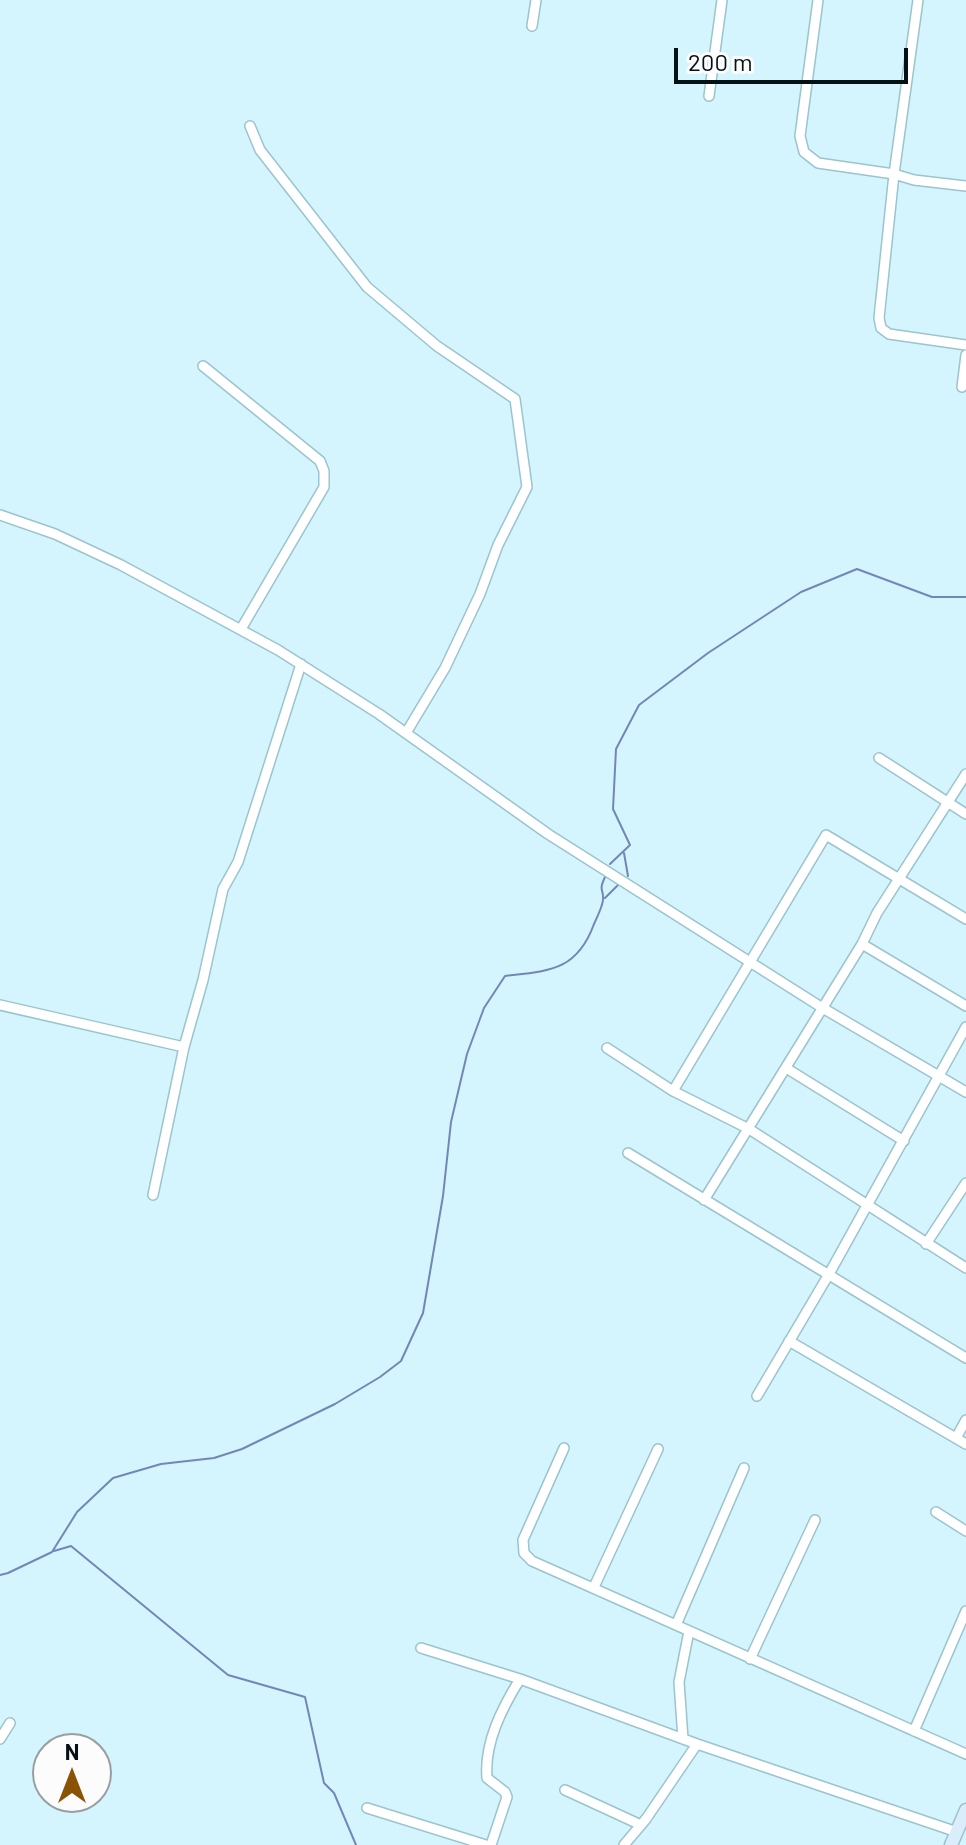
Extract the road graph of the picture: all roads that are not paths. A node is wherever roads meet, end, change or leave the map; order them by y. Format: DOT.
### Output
graph roads {
  1 [pos="536,0"];
  2 [pos="722,0"];
  3 [pos="818,0"];
  4 [pos="918,0"];
  5 [pos="532,26"];
  6 [pos="709,96"];
  7 [pos="250,126"];
  8 [pos="894,174"];
  9 [pos="966,186"];
  10 [pos="966,345"];
  11 [pos="966,355"];
  12 [pos="203,366"];
  13 [pos="962,387"];
  14 [pos="0,515"];
  15 [pos="241,629"];
  16 [pos="301,664"];
  17 [pos="406,733"];
  18 [pos="879,758"];
  19 [pos="966,774"];
  20 [pos="949,803"];
  21 [pos="966,814"];
  22 [pos="899,879"];
  23 [pos="966,919"];
  24 [pos="862,944"];
  25 [pos="751,963"];
  26 [pos="0,1005"];
  27 [pos="966,1006"];
  28 [pos="821,1007"];
  29 [pos="966,1027"];
  30 [pos="184,1047"];
  31 [pos="607,1048"];
  32 [pos="786,1068"];
  33 [pos="940,1076"];
  34 [pos="673,1091"];
  35 [pos="966,1092"];
  36 [pos="749,1129"];
  37 [pos="904,1141"];
  38 [pos="628,1153"];
  39 [pos="966,1183"];
  40 [pos="153,1195"];
  41 [pos="704,1200"];
  42 [pos="866,1206"];
  43 [pos="926,1244"];
  44 [pos="966,1268"];
  45 [pos="829,1274"];
  46 [pos="789,1341"];
  47 [pos="966,1358"];
  48 [pos="757,1396"];
  49 [pos="966,1420"];
  50 [pos="956,1438"];
  51 [pos="966,1444"];
  52 [pos="564,1448"];
  53 [pos="658,1449"];
  54 [pos="744,1468"];
  55 [pos="936,1512"];
  56 [pos="815,1520"];
  57 [pos="966,1531"];
  58 [pos="594,1587"];
  59 [pos="966,1611"];
  60 [pos="676,1625"];
  61 [pos="689,1631"];
  62 [pos="421,1648"];
  63 [pos="750,1659"];
  64 [pos="520,1679"];
  65 [pos="10,1723"];
  66 [pos="914,1731"];
  67 [pos="0,1739"];
  68 [pos="683,1739"];
  69 [pos="697,1744"];
  70 [pos="966,1754"];
  71 [pos="565,1790"];
  72 [pos="367,1808"];
  73 [pos="966,1810"];
  74 [pos="641,1825"];
  75 [pos="961,1827"];
  76 [pos="488,1845"];
  77 [pos="624,1845"];
  78 [pos="951,1845"];
  1 -- 5 [label="street"];
  2 -- 6 [label="street"];
  3 -- 8 [label="street"];
  4 -- 8 [label="street"];
  7 -- 17 [label="street"];
  8 -- 9 [label="street"];
  8 -- 10 [label="street"];
  11 -- 13 [label="street"];
  12 -- 15 [label="street"];
  14 -- 15 [label="street"];
  15 -- 16 [label="street"];
  16 -- 17 [label="street"];
  16 -- 30 [label="street"];
  17 -- 25 [label="street"];
  18 -- 20 [label="street"];
  19 -- 20 [label="street"];
  20 -- 21 [label="street"];
  20 -- 22 [label="street"];
  22 -- 23 [label="street"];
  22 -- 24 [label="street"];
  22 -- 25 [label="street"];
  24 -- 27 [label="street"];
  24 -- 28 [label="street"];
  25 -- 28 [label="street"];
  25 -- 34 [label="street"];
  26 -- 30 [label="street"];
  28 -- 32 [label="street"];
  28 -- 33 [label="street"];
  29 -- 33 [label="street"];
  30 -- 40 [label="street"];
  31 -- 34 [label="street"];
  32 -- 36 [label="street"];
  32 -- 37 [label="street"];
  33 -- 35 [label="street"];
  33 -- 37 [label="street"];
  34 -- 36 [label="street"];
  36 -- 41 [label="street"];
  36 -- 42 [label="street"];
  37 -- 42 [label="street"];
  38 -- 41 [label="street"];
  39 -- 43 [label="street"];
  41 -- 45 [label="street"];
  42 -- 43 [label="street"];
  42 -- 45 [label="street"];
  43 -- 44 [label="street"];
  45 -- 46 [label="street"];
  45 -- 47 [label="street"];
  46 -- 48 [label="street"];
  46 -- 50 [label="street"];
  49 -- 50 [label="street"];
  50 -- 51 [label="street"];
  52 -- 58 [label="street"];
  53 -- 58 [label="street"];
  54 -- 60 [label="street"];
  55 -- 57 [label="street"];
  56 -- 63 [label="street"];
  58 -- 60 [label="street"];
  59 -- 66 [label="street"];
  60 -- 61 [label="street"];
  61 -- 63 [label="street"];
  61 -- 68 [label="street"];
  62 -- 64 [label="street"];
  63 -- 66 [label="street"];
  64 -- 68 [label="street"];
  64 -- 76 [label="street"];
  65 -- 67 [label="street"];
  66 -- 70 [label="street"];
  68 -- 69 [label="street"];
  69 -- 74 [label="street"];
  69 -- 75 [label="street"];
  71 -- 74 [label="street"];
  72 -- 76 [label="street"];
  73 -- 75 [label="street"];
  74 -- 77 [label="street"];
  75 -- 78 [label="street"];
}
